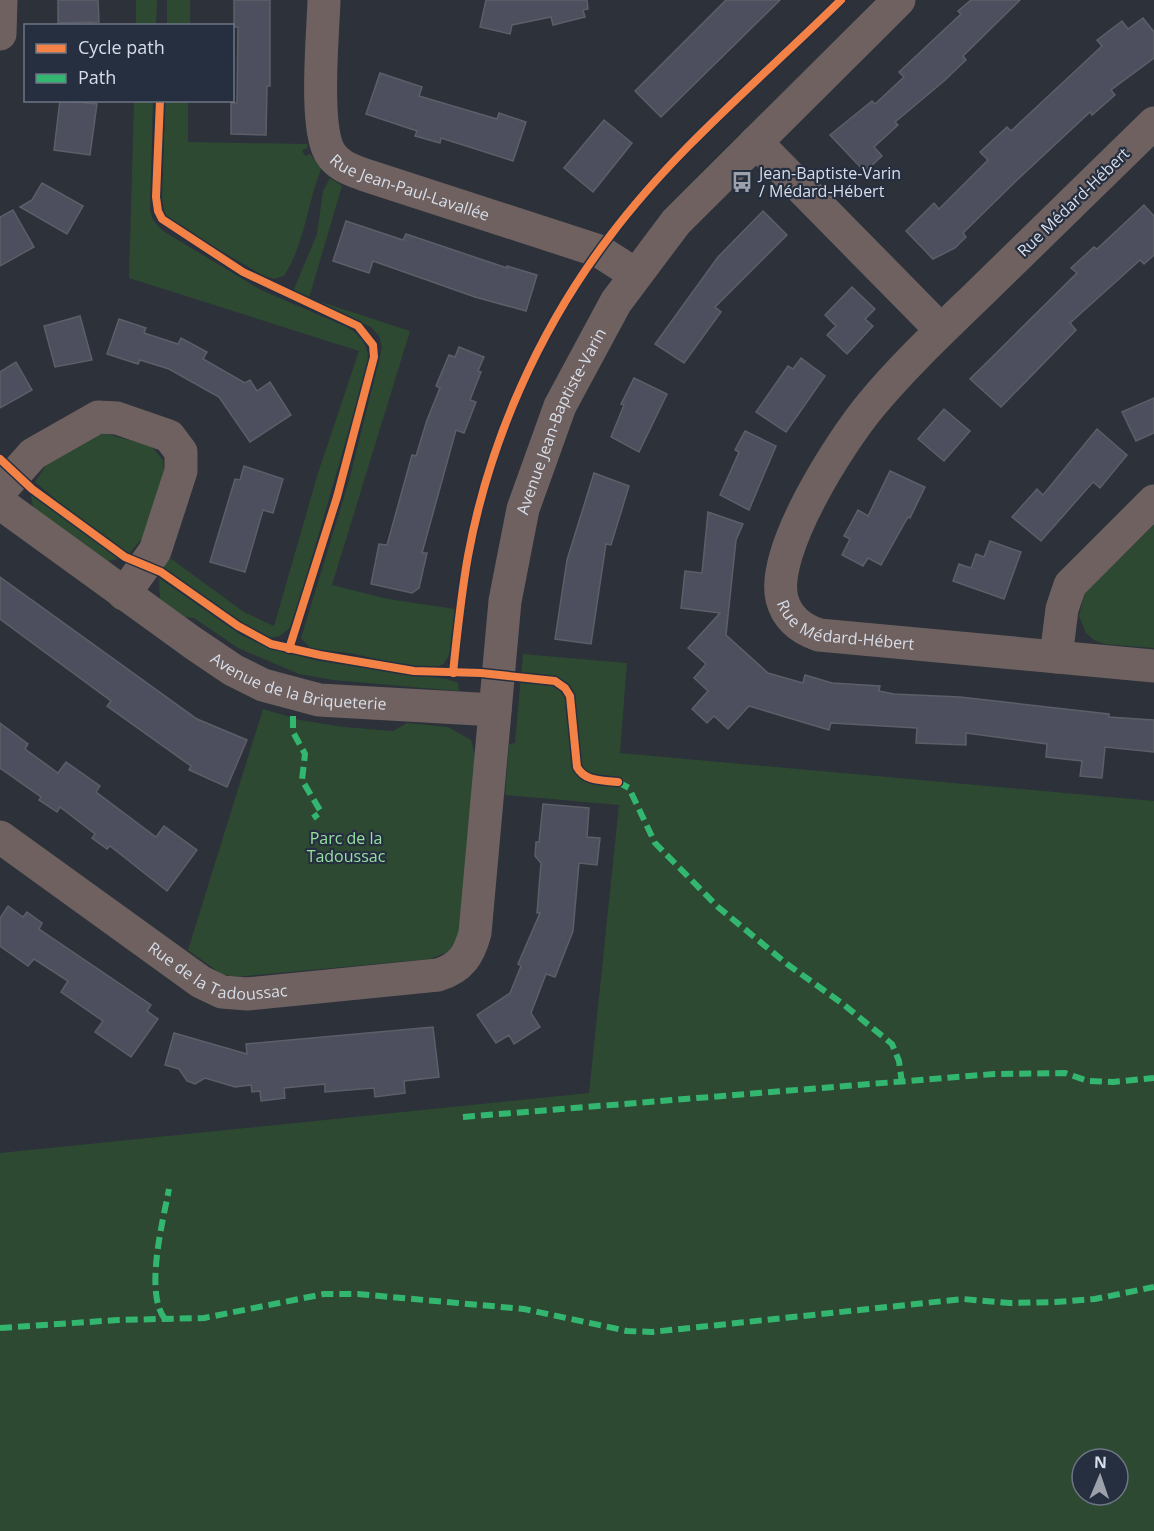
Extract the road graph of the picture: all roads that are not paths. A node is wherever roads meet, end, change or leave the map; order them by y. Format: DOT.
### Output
graph roads {
  1 [pos="1,0"];
  2 [pos="324,0"];
  3 [pos="899,0"];
  4 [pos="0,19"];
  5 [pos="0,34"];
  6 [pos="1154,123"];
  7 [pos="756,142"];
  8 [pos="635,274"];
  9 [pos="941,330"];
  10 [pos="0,491"];
  11 [pos="1154,501"];
  12 [pos="0,503"];
  13 [pos="124,594"];
  14 [pos="1056,657"];
  15 [pos="1154,666"];
  16 [pos="495,710"];
  17 [pos="0,837"];
  18 [pos="466,957"];
  1 -- 4 [label="street"];
  2 -- 8 [label="street, Rue Jean-Paul-Lavallée"];
  3 -- 7 [label="street, Avenue Jean-Baptiste-Varin"];
  4 -- 5 [label="street"];
  6 -- 9 [label="street, Rue Médard-Hébert"];
  7 -- 8 [label="street, Avenue Jean-Baptiste-Varin"];
  7 -- 9 [label="street"];
  8 -- 16 [label="street, Avenue Jean-Baptiste-Varin"];
  9 -- 14 [label="street, Rue Médard-Hébert"];
  10 -- 13 [label="street"];
  11 -- 14 [label="street"];
  12 -- 13 [label="street, Avenue de la Briqueterie"];
  13 -- 16 [label="street, Avenue de la Briqueterie"];
  14 -- 15 [label="street, Rue Médard-Hébert"];
  16 -- 18 [label="street, Avenue Jean-Baptiste-Varin"];
  17 -- 18 [label="street, Rue de la Tadoussac"];
}
